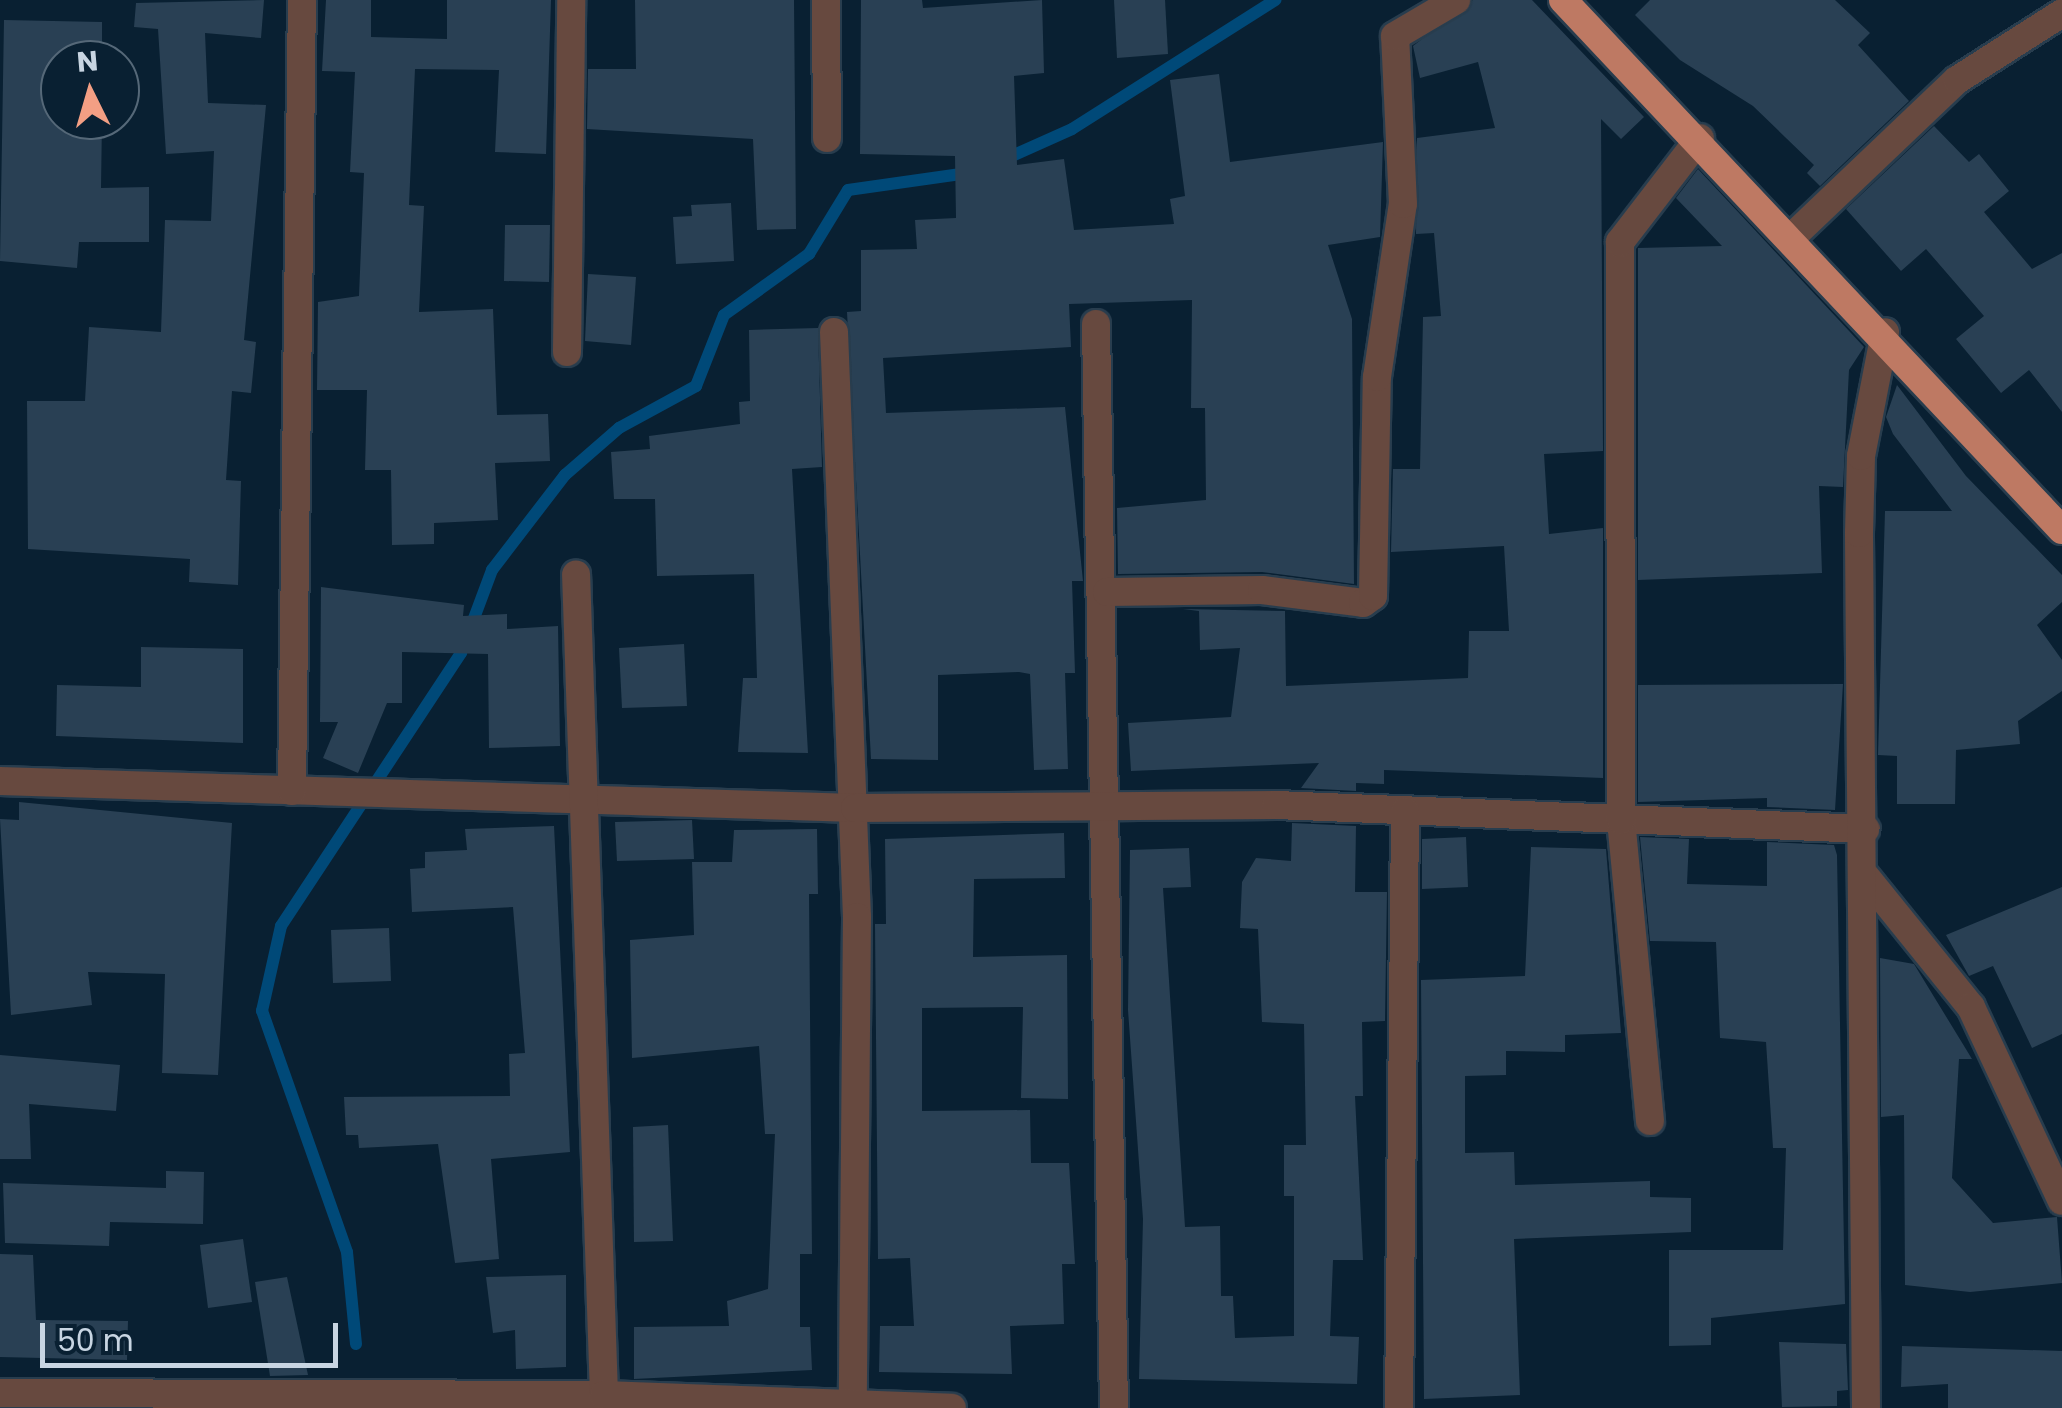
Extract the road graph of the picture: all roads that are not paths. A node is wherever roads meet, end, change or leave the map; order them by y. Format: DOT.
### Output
graph roads {
  1 [pos="302,0"];
  2 [pos="570,0"];
  3 [pos="826,0"];
  4 [pos="1456,0"];
  5 [pos="1563,0"];
  6 [pos="2062,13"];
  7 [pos="827,138"];
  8 [pos="1700,138"];
  9 [pos="1793,236"];
  10 [pos="1096,324"];
  11 [pos="834,332"];
  12 [pos="1885,332"];
  13 [pos="567,352"];
  14 [pos="2062,530"];
  15 [pos="576,574"];
  16 [pos="1106,592"];
  17 [pos="0,781"];
  18 [pos="292,791"];
  19 [pos="581,798"];
  20 [pos="1106,807"];
  21 [pos="855,808"];
  22 [pos="1405,811"];
  23 [pos="1621,820"];
  24 [pos="1866,829"];
  25 [pos="1866,877"];
  26 [pos="1650,1121"];
  27 [pos="2062,1200"];
  28 [pos="0,1393"];
  29 [pos="604,1402"];
  30 [pos="853,1406"];
  31 [pos="952,1408"];
  32 [pos="1114,1408"];
  33 [pos="1399,1408"];
  34 [pos="1866,1408"];
  1 -- 18 [label="street"];
  2 -- 13 [label="street"];
  3 -- 7 [label="street"];
  4 -- 16 [label="street"];
  5 -- 8 [label="highway"];
  6 -- 9 [label="street"];
  8 -- 9 [label="highway"];
  8 -- 23 [label="street"];
  9 -- 12 [label="highway"];
  10 -- 16 [label="street"];
  11 -- 21 [label="street"];
  12 -- 14 [label="highway"];
  12 -- 24 [label="street"];
  15 -- 19 [label="street"];
  16 -- 20 [label="street"];
  17 -- 18 [label="street"];
  18 -- 19 [label="street"];
  19 -- 21 [label="street"];
  19 -- 29 [label="street"];
  20 -- 21 [label="street"];
  20 -- 22 [label="street"];
  20 -- 32 [label="street"];
  21 -- 30 [label="street"];
  22 -- 23 [label="street"];
  22 -- 33 [label="street"];
  23 -- 24 [label="street"];
  23 -- 26 [label="street"];
  24 -- 25 [label="street"];
  25 -- 27 [label="street"];
  25 -- 34 [label="street"];
  28 -- 29 [label="street"];
  29 -- 30 [label="street"];
  30 -- 31 [label="street"];
}
